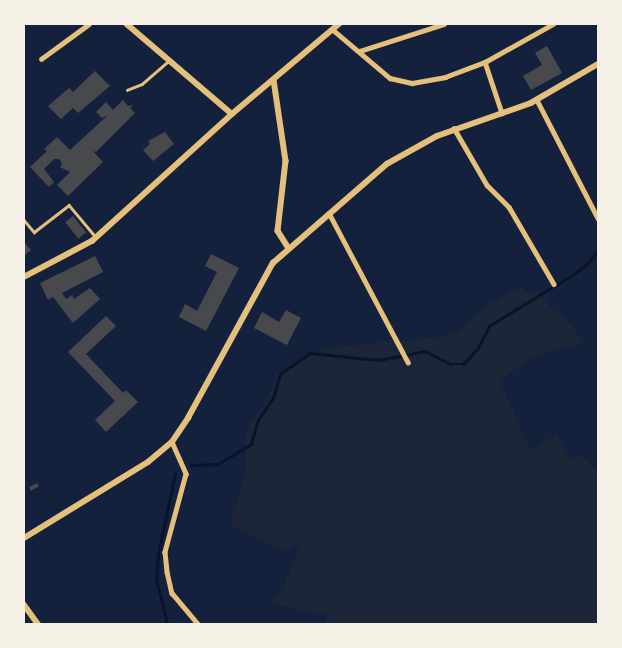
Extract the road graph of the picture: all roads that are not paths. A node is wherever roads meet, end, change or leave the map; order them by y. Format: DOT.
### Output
graph roads {
  1 [pos="89,24"];
  2 [pos="127,24"];
  3 [pos="339,24"];
  4 [pos="444,24"];
  5 [pos="552,24"];
  6 [pos="332,29"];
  7 [pos="360,51"];
  8 [pos="42,59"];
  9 [pos="168,61"];
  10 [pos="485,62"];
  11 [pos="598,64"];
  12 [pos="274,80"];
  13 [pos="127,90"];
  14 [pos="537,100"];
  15 [pos="232,114"];
  16 [pos="502,114"];
  17 [pos="454,128"];
  18 [pos="329,213"];
  19 [pos="598,218"];
  20 [pos="24,220"];
  21 [pos="96,238"];
  22 [pos="288,247"];
  23 [pos="24,277"];
  24 [pos="554,284"];
  25 [pos="407,360"];
  26 [pos="172,442"];
  27 [pos="24,538"];
  28 [pos="24,605"];
  29 [pos="38,624"];
  30 [pos="198,624"];
  1 -- 8 [label="street"];
  2 -- 9 [label="street"];
  3 -- 6 [label="street"];
  4 -- 7 [label="street"];
  5 -- 10 [label="street"];
  6 -- 7 [label="street"];
  6 -- 12 [label="street"];
  7 -- 10 [label="street"];
  9 -- 13 [label="lane"];
  9 -- 15 [label="street"];
  10 -- 16 [label="street"];
  11 -- 14 [label="street"];
  12 -- 15 [label="street"];
  12 -- 22 [label="street"];
  14 -- 16 [label="street"];
  14 -- 19 [label="street"];
  15 -- 21 [label="street"];
  16 -- 17 [label="street"];
  17 -- 18 [label="street"];
  17 -- 24 [label="street"];
  18 -- 22 [label="street"];
  18 -- 25 [label="street"];
  20 -- 21 [label="lane"];
  21 -- 23 [label="street"];
  22 -- 26 [label="street"];
  26 -- 27 [label="street"];
  26 -- 30 [label="street"];
  28 -- 29 [label="main road"];
}
